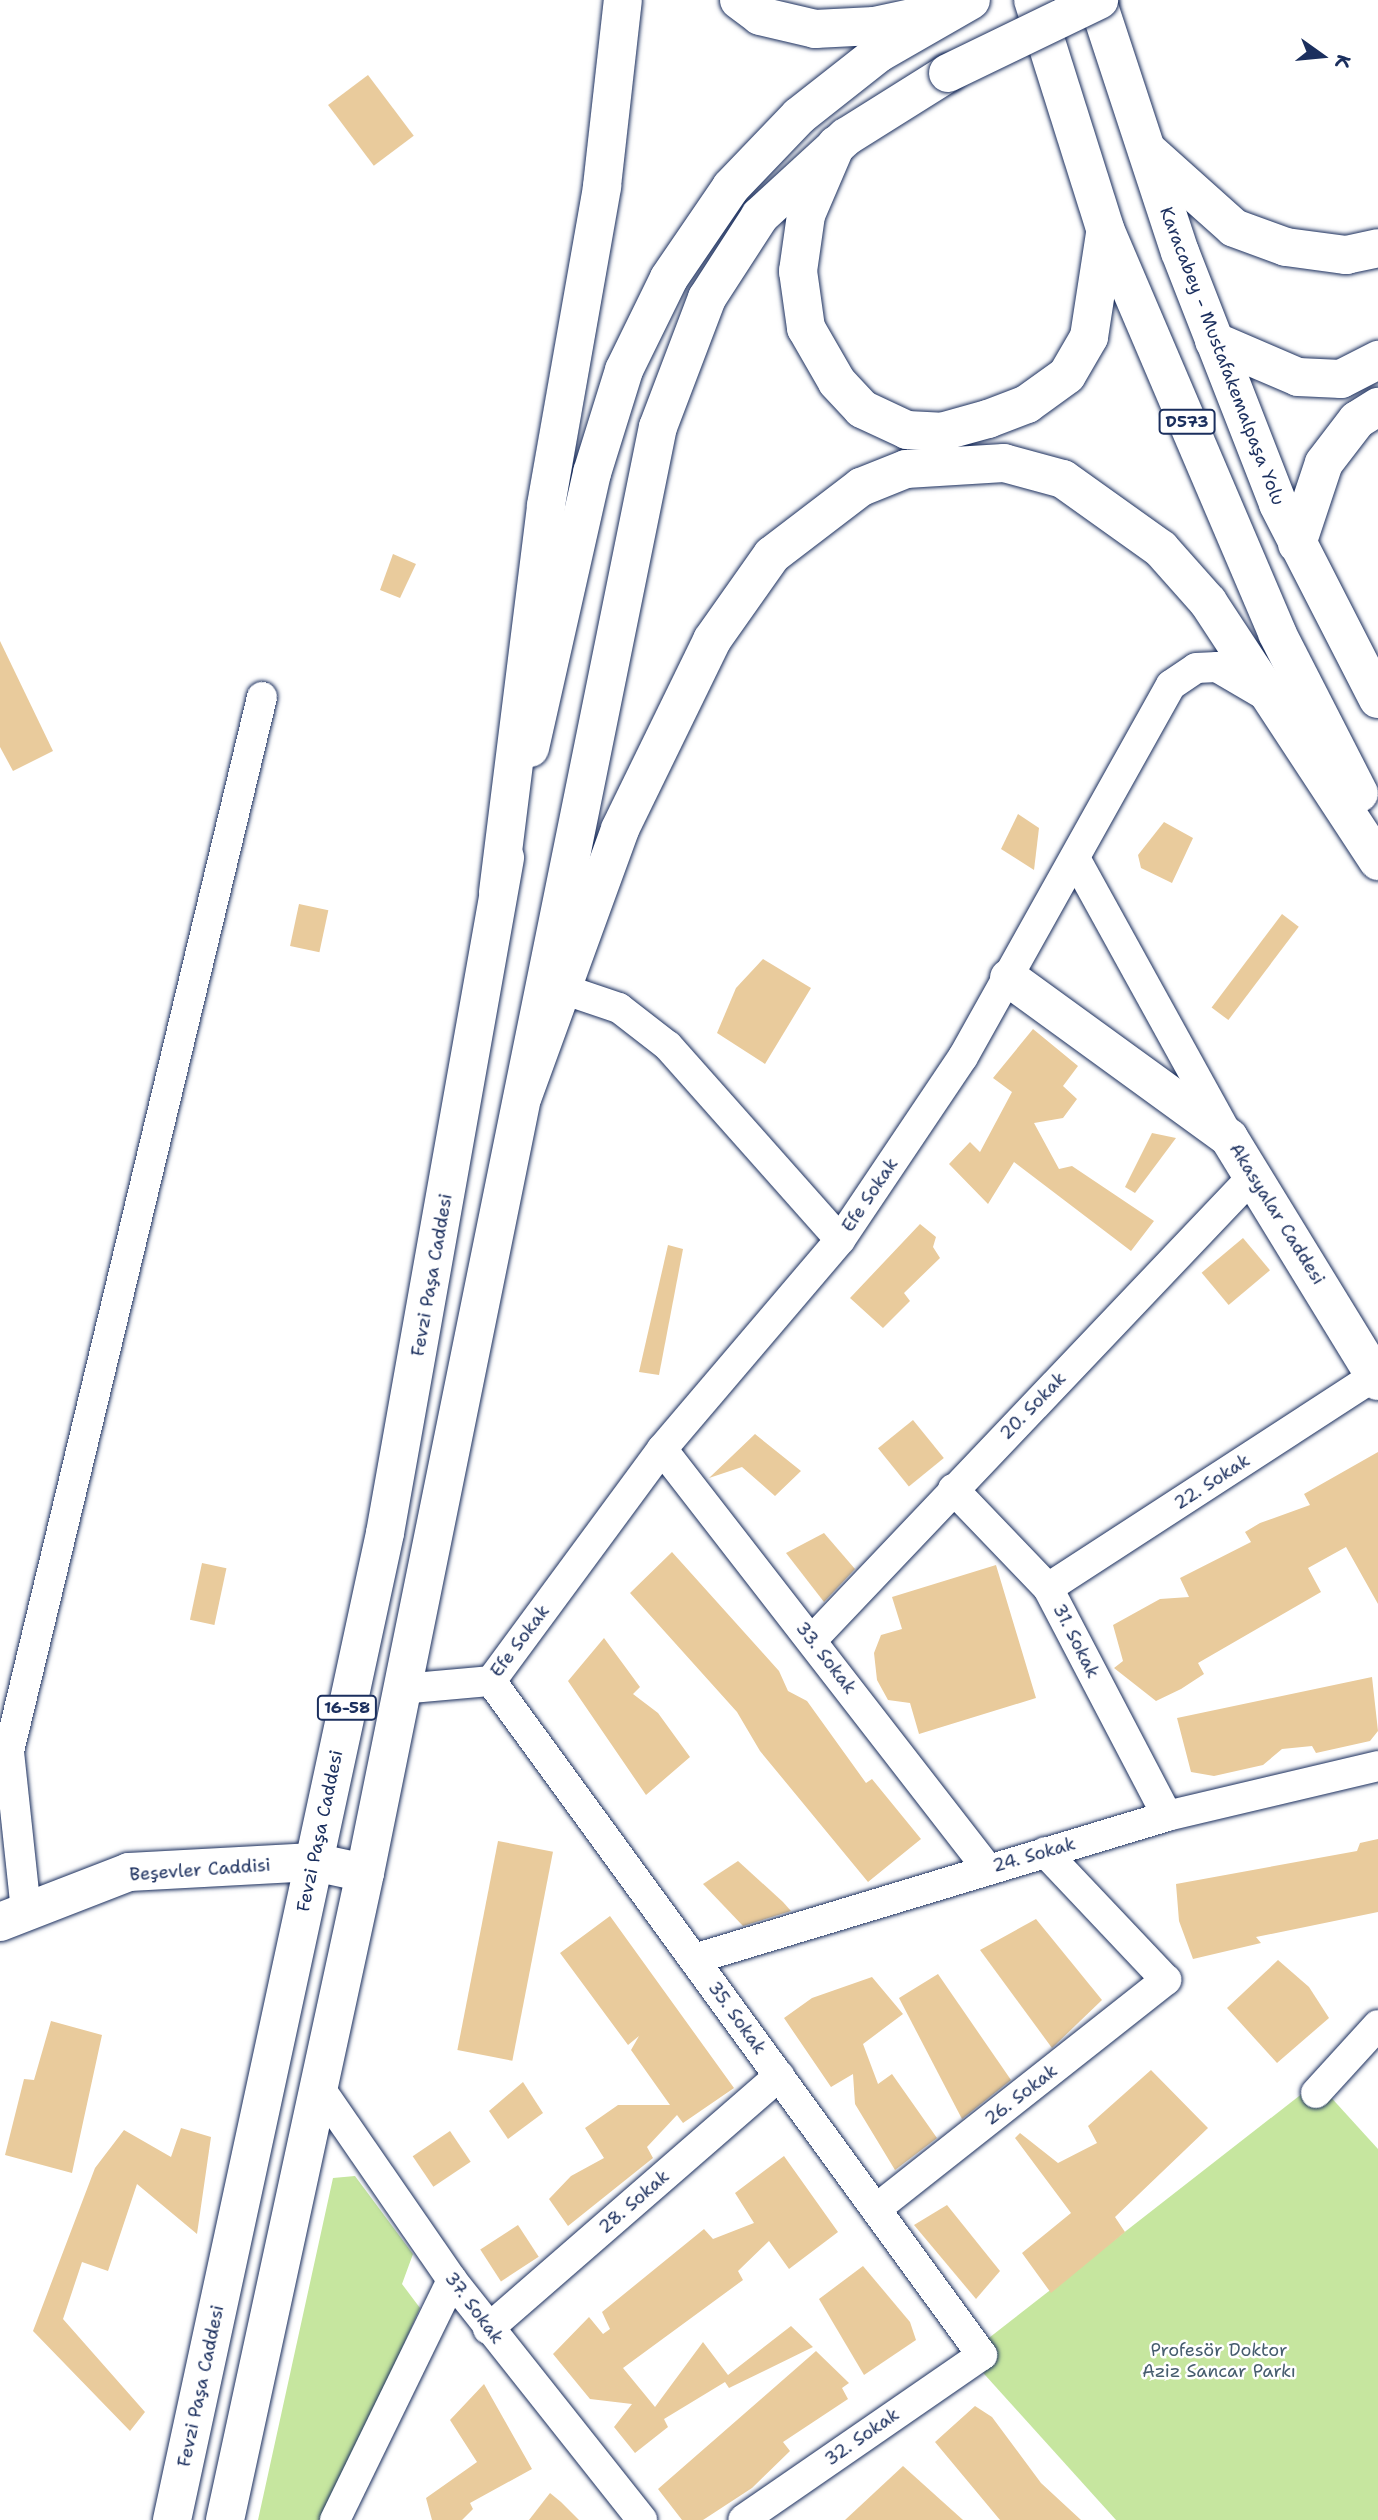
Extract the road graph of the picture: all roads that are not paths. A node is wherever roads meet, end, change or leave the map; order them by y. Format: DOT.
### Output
graph roads {
  1 [pos="623,0"];
  2 [pos="739,0"];
  3 [pos="1033,0"];
  4 [pos="1098,0"];
  5 [pos="962,5"];
  6 [pos="836,145"];
  7 [pos="1146,150"];
  8 [pos="1105,229"];
  9 [pos="1378,248"];
  10 [pos="1214,341"];
  11 [pos="1378,360"];
  12 [pos="1378,407"];
  13 [pos="1297,544"];
  14 [pos="262,696"];
  15 [pos="1271,699"];
  16 [pos="1378,699"];
  17 [pos="1378,829"];
  18 [pos="1076,860"];
  19 [pos="1378,861"];
  20 [pos="498,892"];
  21 [pos="1009,978"];
  22 [pos="554,985"];
  23 [pos="1229,1138"];
  24 [pos="1255,1174"];
  25 [pos="840,1240"];
  26 [pos="1377,1378"];
  27 [pos="663,1449"];
  28 [pos="953,1489"];
  29 [pos="1048,1588"];
  30 [pos="812,1640"];
  31 [pos="491,1681"];
  32 [pos="401,1689"];
  33 [pos="4,1751"];
  34 [pos="1378,1766"];
  35 [pos="1167,1816"];
  36 [pos="1045,1852"];
  37 [pos="314,1862"];
  38 [pos="986,1868"];
  39 [pos="365,1873"];
  40 [pos="13,1916"];
  41 [pos="694,1959"];
  42 [pos="1378,2025"];
  43 [pos="779,2076"];
  44 [pos="319,2087"];
  45 [pos="1316,2092"];
  46 [pos="876,2209"];
  47 [pos="452,2280"];
  48 [pos="488,2329"];
  49 [pos="982,2355"];
  50 [pos="172,2520"];
  51 [pos="225,2520"];
  52 [pos="335,2520"];
  53 [pos="642,2520"];
  54 [pos="743,2520"];
  1 -- 20 [label="main road"];
  2 -- 5 [label="main road"];
  3 -- 8 [label="main road, D573"];
  4 -- 6 [label="main road, bridge"];
  4 -- 7 [label="main road, Karacabey - Mustafakemalpaşa Yolu / D573"];
  5 -- 20 [label="main road"];
  6 -- 8 [label="main road"];
  6 -- 22 [label="main road"];
  7 -- 9 [label="main road"];
  7 -- 10 [label="main road, Karacabey - Mustafakemalpaşa Yolu / D573"];
  8 -- 17 [label="main road, D573"];
  10 -- 11 [label="main road"];
  10 -- 13 [label="main road, Karacabey - Mustafakemalpaşa Yolu / D573"];
  12 -- 13 [label="main road"];
  13 -- 16 [label="main road, Karacabey - Mustafakemalpaşa Yolu / D573"];
  14 -- 33 [label="street"];
  15 -- 18 [label="street, Efe Sokak"];
  15 -- 19 [label="main road"];
  15 -- 22 [label="main road"];
  18 -- 21 [label="street, Efe Sokak"];
  18 -- 23 [label="street"];
  20 -- 37 [label="main road, Fevzi Paşa Caddesi / 16-58"];
  21 -- 23 [label="main road, Akasyalar Caddesi"];
  21 -- 25 [label="street, Efe Sokak"];
  22 -- 25 [label="street"];
  22 -- 32 [label="main road, 16-58"];
  23 -- 24 [label="main road, Akasyalar Caddesi"];
  24 -- 26 [label="main road, Akasyalar Caddesi"];
  24 -- 28 [label="street, 20. Sokak"];
  25 -- 27 [label="street, Efe Sokak"];
  26 -- 29 [label="street, 22. Sokak"];
  27 -- 30 [label="street, 33. Sokak"];
  27 -- 31 [label="street, Efe Sokak"];
  28 -- 29 [label="street, 31. Sokak"];
  28 -- 30 [label="street, 20. Sokak"];
  29 -- 35 [label="street, 31. Sokak"];
  30 -- 38 [label="street, 33. Sokak"];
  31 -- 32 [label="street, Efe Sokak"];
  31 -- 41 [label="street, 35. Sokak"];
  32 -- 39 [label="main road, 16-58"];
  33 -- 40 [label="street"];
  34 -- 35 [label="street, 24. Sokak"];
  35 -- 36 [label="street, 24. Sokak"];
  36 -- 38 [label="street, 24. Sokak"];
  36 -- 46 [label="street, 26. Sokak"];
  37 -- 39 [label="main road, Beşevler Caddisi"];
  37 -- 40 [label="main road, Beşevler Caddisi"];
  37 -- 50 [label="main road, Fevzi Paşa Caddesi / 16-58"];
  38 -- 41 [label="street, 24. Sokak"];
  39 -- 44 [label="main road, 16-58"];
  41 -- 43 [label="street, 35. Sokak"];
  42 -- 45 [label="street"];
  43 -- 46 [label="street, 35. Sokak"];
  43 -- 48 [label="street, 28. Sokak"];
  44 -- 47 [label="street, 37. Sokak"];
  44 -- 51 [label="main road, 16-58"];
  46 -- 49 [label="street, 35. Sokak"];
  47 -- 48 [label="street, 37. Sokak"];
  47 -- 52 [label="street"];
  48 -- 53 [label="street, 37. Sokak"];
  49 -- 54 [label="street, 32. Sokak"];
}
